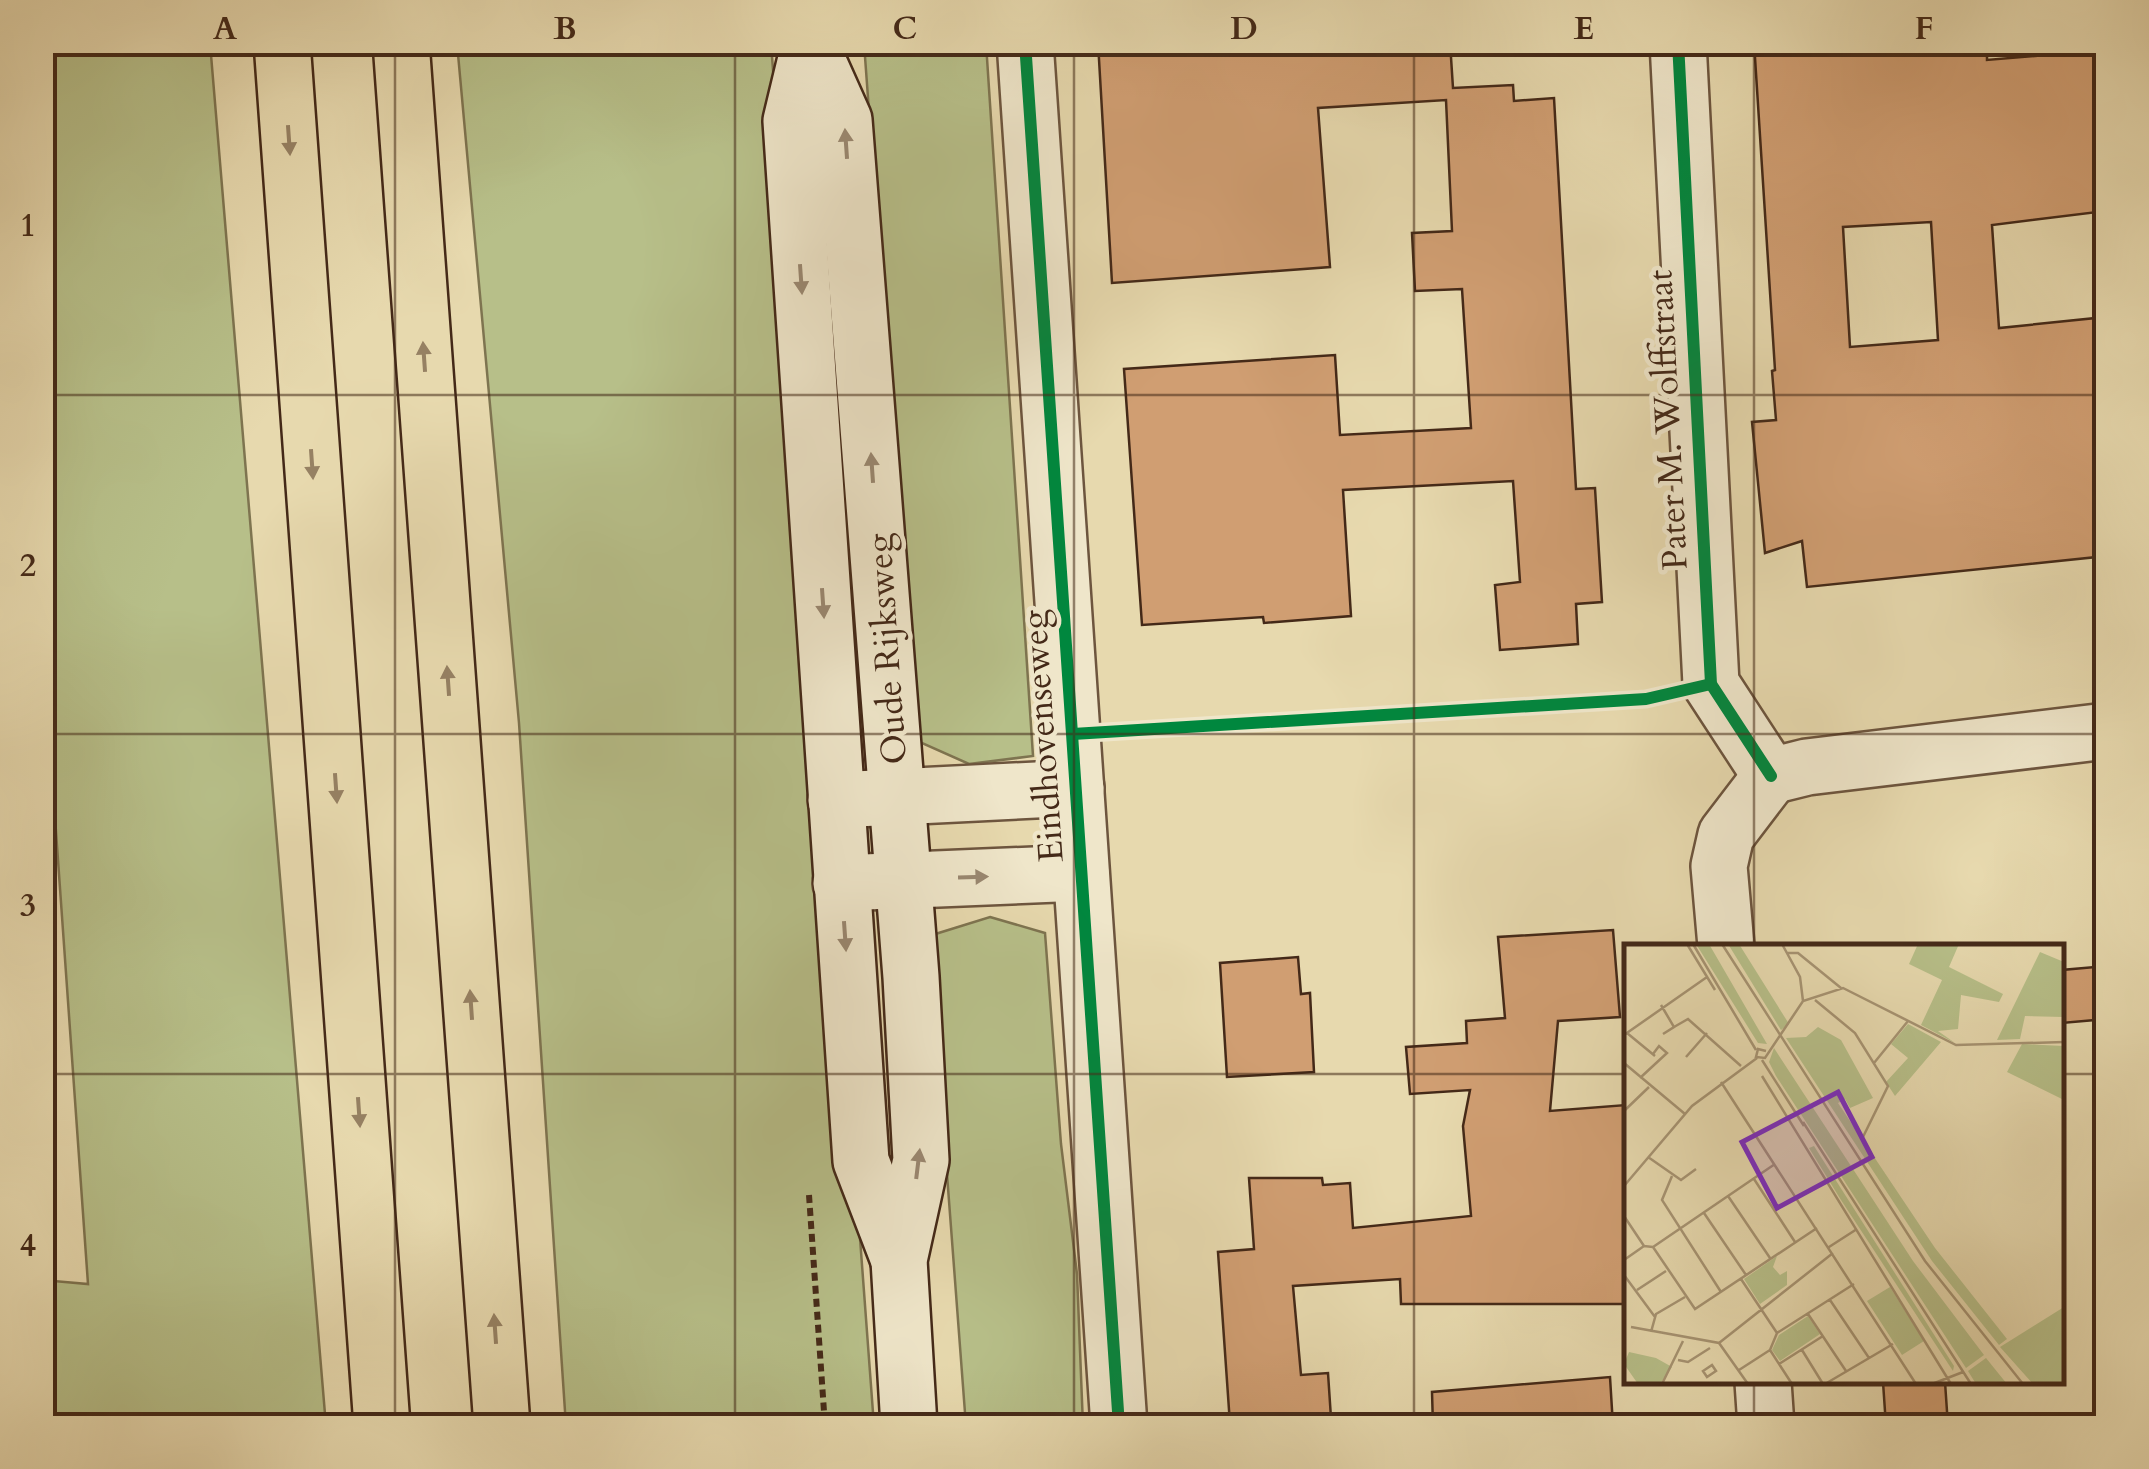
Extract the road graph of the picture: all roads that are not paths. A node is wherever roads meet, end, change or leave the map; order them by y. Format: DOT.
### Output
graph roads {
  1 [pos="282,42"];
  2 [pos="401,42"];
  3 [pos="1025,42"];
  4 [pos="1678,42"];
  5 [pos="810,43"];
  6 [pos="2106,731"];
  7 [pos="1771,776"];
  8 [pos="1076,788"];
  9 [pos="897,797"];
  10 [pos="836,800"];
  11 [pos="1081,872"];
  12 [pos="902,880"];
  13 [pos="841,883"];
  14 [pos="1726,944"];
  15 [pos="899,1260"];
  16 [pos="1763,1384"];
  17 [pos="382,1426"];
  18 [pos="502,1426"];
  19 [pos="909,1426"];
  20 [pos="1119,1426"];
  21 [pos="1766,1426"];
  1 -- 17 [label="highway, one-way"];
  18 -- 2 [label="highway, one-way"];
  3 -- 8 [label="street, Eindhovenseweg"];
  4 -- 7 [label="street, Pater M. Wolffstraat"];
  9 -- 5 [label="street, Oude Rijksweg, one-way"];
  5 -- 10 [label="street, Oude Rijksweg, one-way"];
  6 -- 7 [label="street"];
  7 -- 14 [label="street"];
  8 -- 9 [label="street, Eindhovenseweg"];
  8 -- 11 [label="street, Eindhovenseweg"];
  9 -- 10 [label="street, Eindhovenseweg"];
  9 -- 12 [label="street, Oude Rijksweg"];
  10 -- 13 [label="street, Oude Rijksweg"];
  12 -- 11 [label="street, Eindhovenseweg, one-way"];
  11 -- 20 [label="street, Eindhovenseweg"];
  12 -- 13 [label="street, Eindhovenseweg"];
  15 -- 12 [label="street, Oude Rijksweg, one-way"];
  13 -- 15 [label="street, Oude Rijksweg, one-way"];
  15 -- 19 [label="street, Oude Rijksweg"];
  16 -- 21 [label="street"];
}
